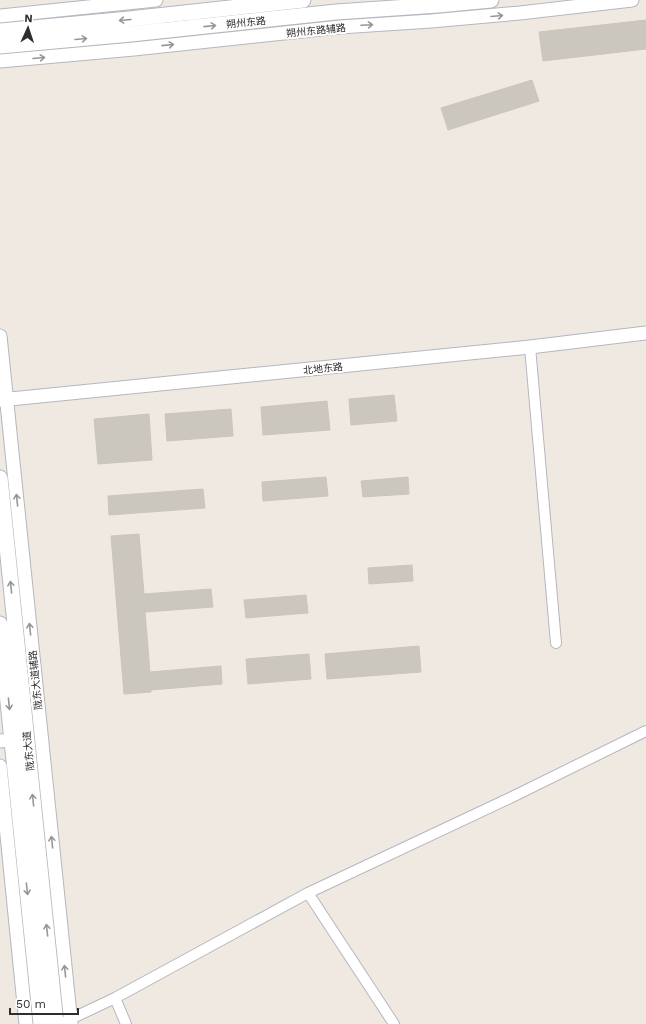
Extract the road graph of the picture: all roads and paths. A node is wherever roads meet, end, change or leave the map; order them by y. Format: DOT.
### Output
graph roads {
  1 [pos="156,0"];
  2 [pos="303,0"];
  3 [pos="491,0"];
  4 [pos="632,0"];
  5 [pos="0,16"];
  6 [pos="0,31"];
  7 [pos="0,46"];
  8 [pos="0,61"];
  9 [pos="646,325"];
  10 [pos="646,333"];
  11 [pos="0,336"];
  12 [pos="530,347"];
  13 [pos="3,395"];
  14 [pos="0,478"];
  15 [pos="0,624"];
  16 [pos="556,643"];
  17 [pos="646,731"];
  18 [pos="20,735"];
  19 [pos="0,766"];
  20 [pos="308,893"];
  21 [pos="114,998"];
  22 [pos="64,1023"];
  23 [pos="26,1024"];
  24 [pos="41,1024"];
  25 [pos="126,1024"];
  26 [pos="394,1024"];
  1 -- 5 [label="street"];
  2 -- 6 [label="main road, 朔州东路, one-way"];
  7 -- 3 [label="main road, 朔州东路, one-way"];
  8 -- 4 [label="street, 朔州东路辅路, one-way"];
  9 -- 13 [label="street, 北地东路"];
  10 -- 12 [label="street, 北地东路"];
  11 -- 13 [label="street, 陇东大道辅路"];
  12 -- 13 [label="street, 北地东路"];
  12 -- 16 [label="street"];
  18 -- 13 [label="street, 陇东大道辅路, one-way"];
  18 -- 14 [label="main road, 陇东大道, one-way"];
  15 -- 18 [label="main road, 陇东大道, one-way"];
  17 -- 20 [label="street"];
  22 -- 18 [label="main road, 陇东大道, one-way"];
  18 -- 24 [label="main road, 陇东大道, one-way"];
  19 -- 23 [label="street"];
  20 -- 21 [label="street"];
  20 -- 26 [label="street"];
  21 -- 22 [label="street"];
  21 -- 25 [label="street"];
}
